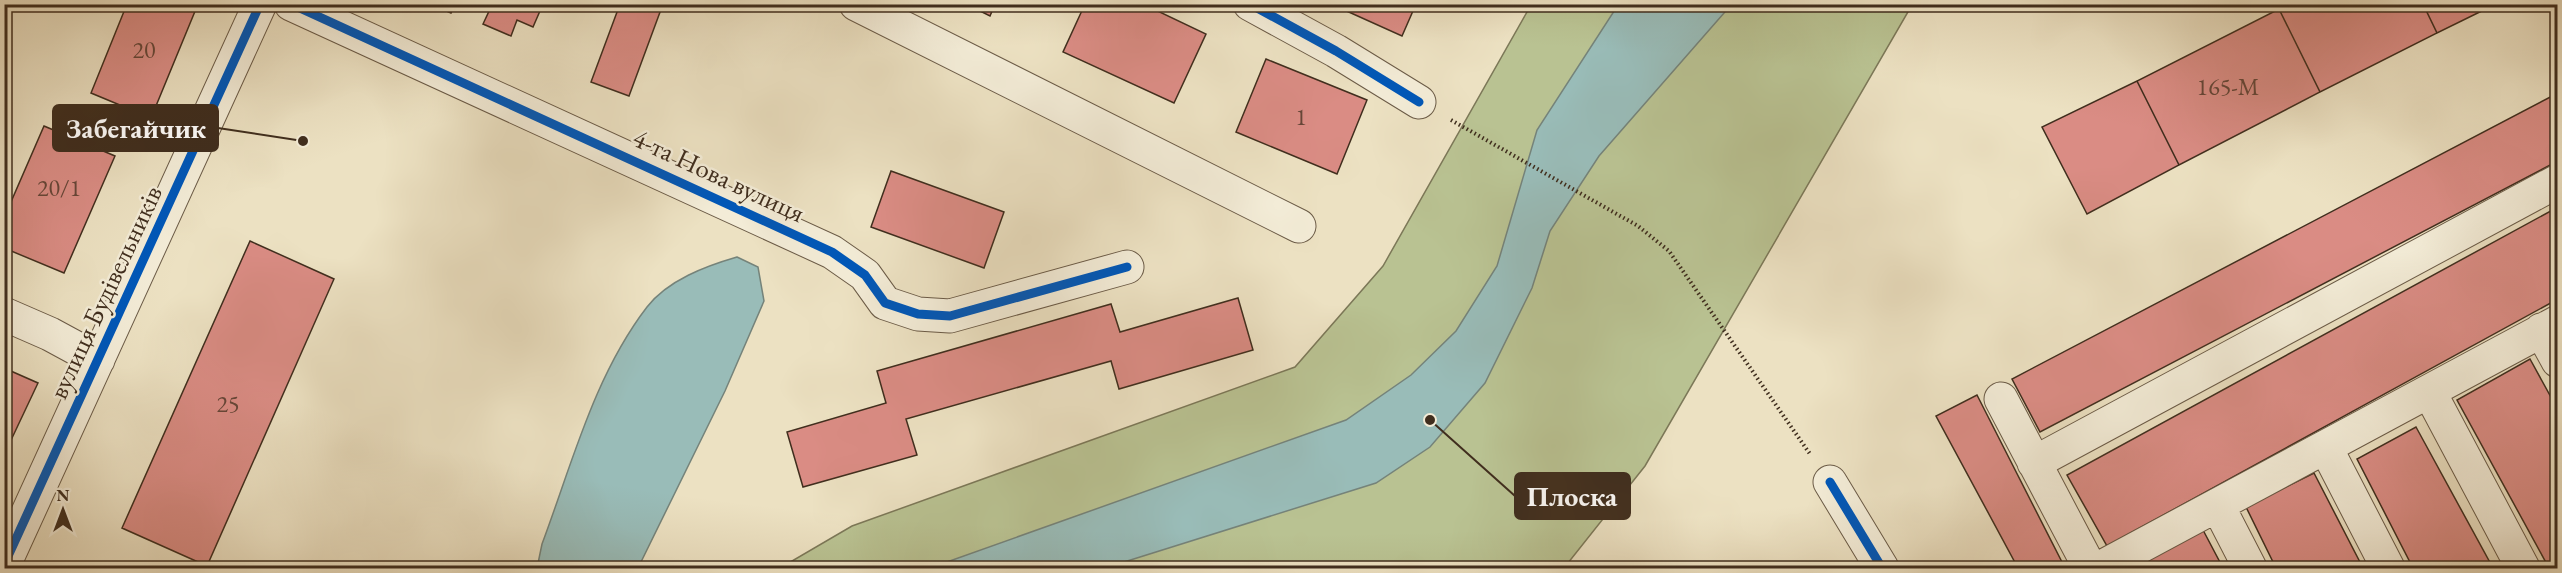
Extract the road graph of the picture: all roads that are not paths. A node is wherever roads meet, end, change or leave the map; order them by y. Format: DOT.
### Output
graph roads {
  1 [pos="261,4"];
  2 [pos="291,4"];
  3 [pos="856,4"];
  4 [pos="1261,7"];
  5 [pos="1419,102"];
  6 [pos="2558,181"];
  7 [pos="1299,226"];
  8 [pos="1127,267"];
  9 [pos="4,314"];
  10 [pos="2549,326"];
  11 [pos="98,360"];
  12 [pos="2558,361"];
  13 [pos="2430,393"];
  14 [pos="2001,399"];
  15 [pos="2326,448"];
  16 [pos="2034,463"];
  17 [pos="1830,482"];
  18 [pos="2218,506"];
  19 [pos="4,565"];
  20 [pos="1882,568"];
  21 [pos="2090,568"];
  22 [pos="2100,568"];
  23 [pos="2250,568"];
  24 [pos="2388,568"];
  25 [pos="2523,568"];
  1 -- 11 [label="street, вулиця Будівельників"];
  2 -- 8 [label="street, 4-та Нова вулиця"];
  3 -- 7 [label="street"];
  4 -- 5 [label="street"];
  6 -- 16 [label="street"];
  9 -- 11 [label="street"];
  10 -- 12 [label="street"];
  10 -- 13 [label="street"];
  11 -- 19 [label="street, вулиця Будівельників"];
  13 -- 15 [label="street"];
  13 -- 25 [label="street"];
  14 -- 16 [label="street"];
  15 -- 18 [label="street"];
  15 -- 24 [label="street"];
  16 -- 21 [label="street"];
  17 -- 20 [label="street"];
  18 -- 22 [label="street"];
  18 -- 23 [label="street"];
}
